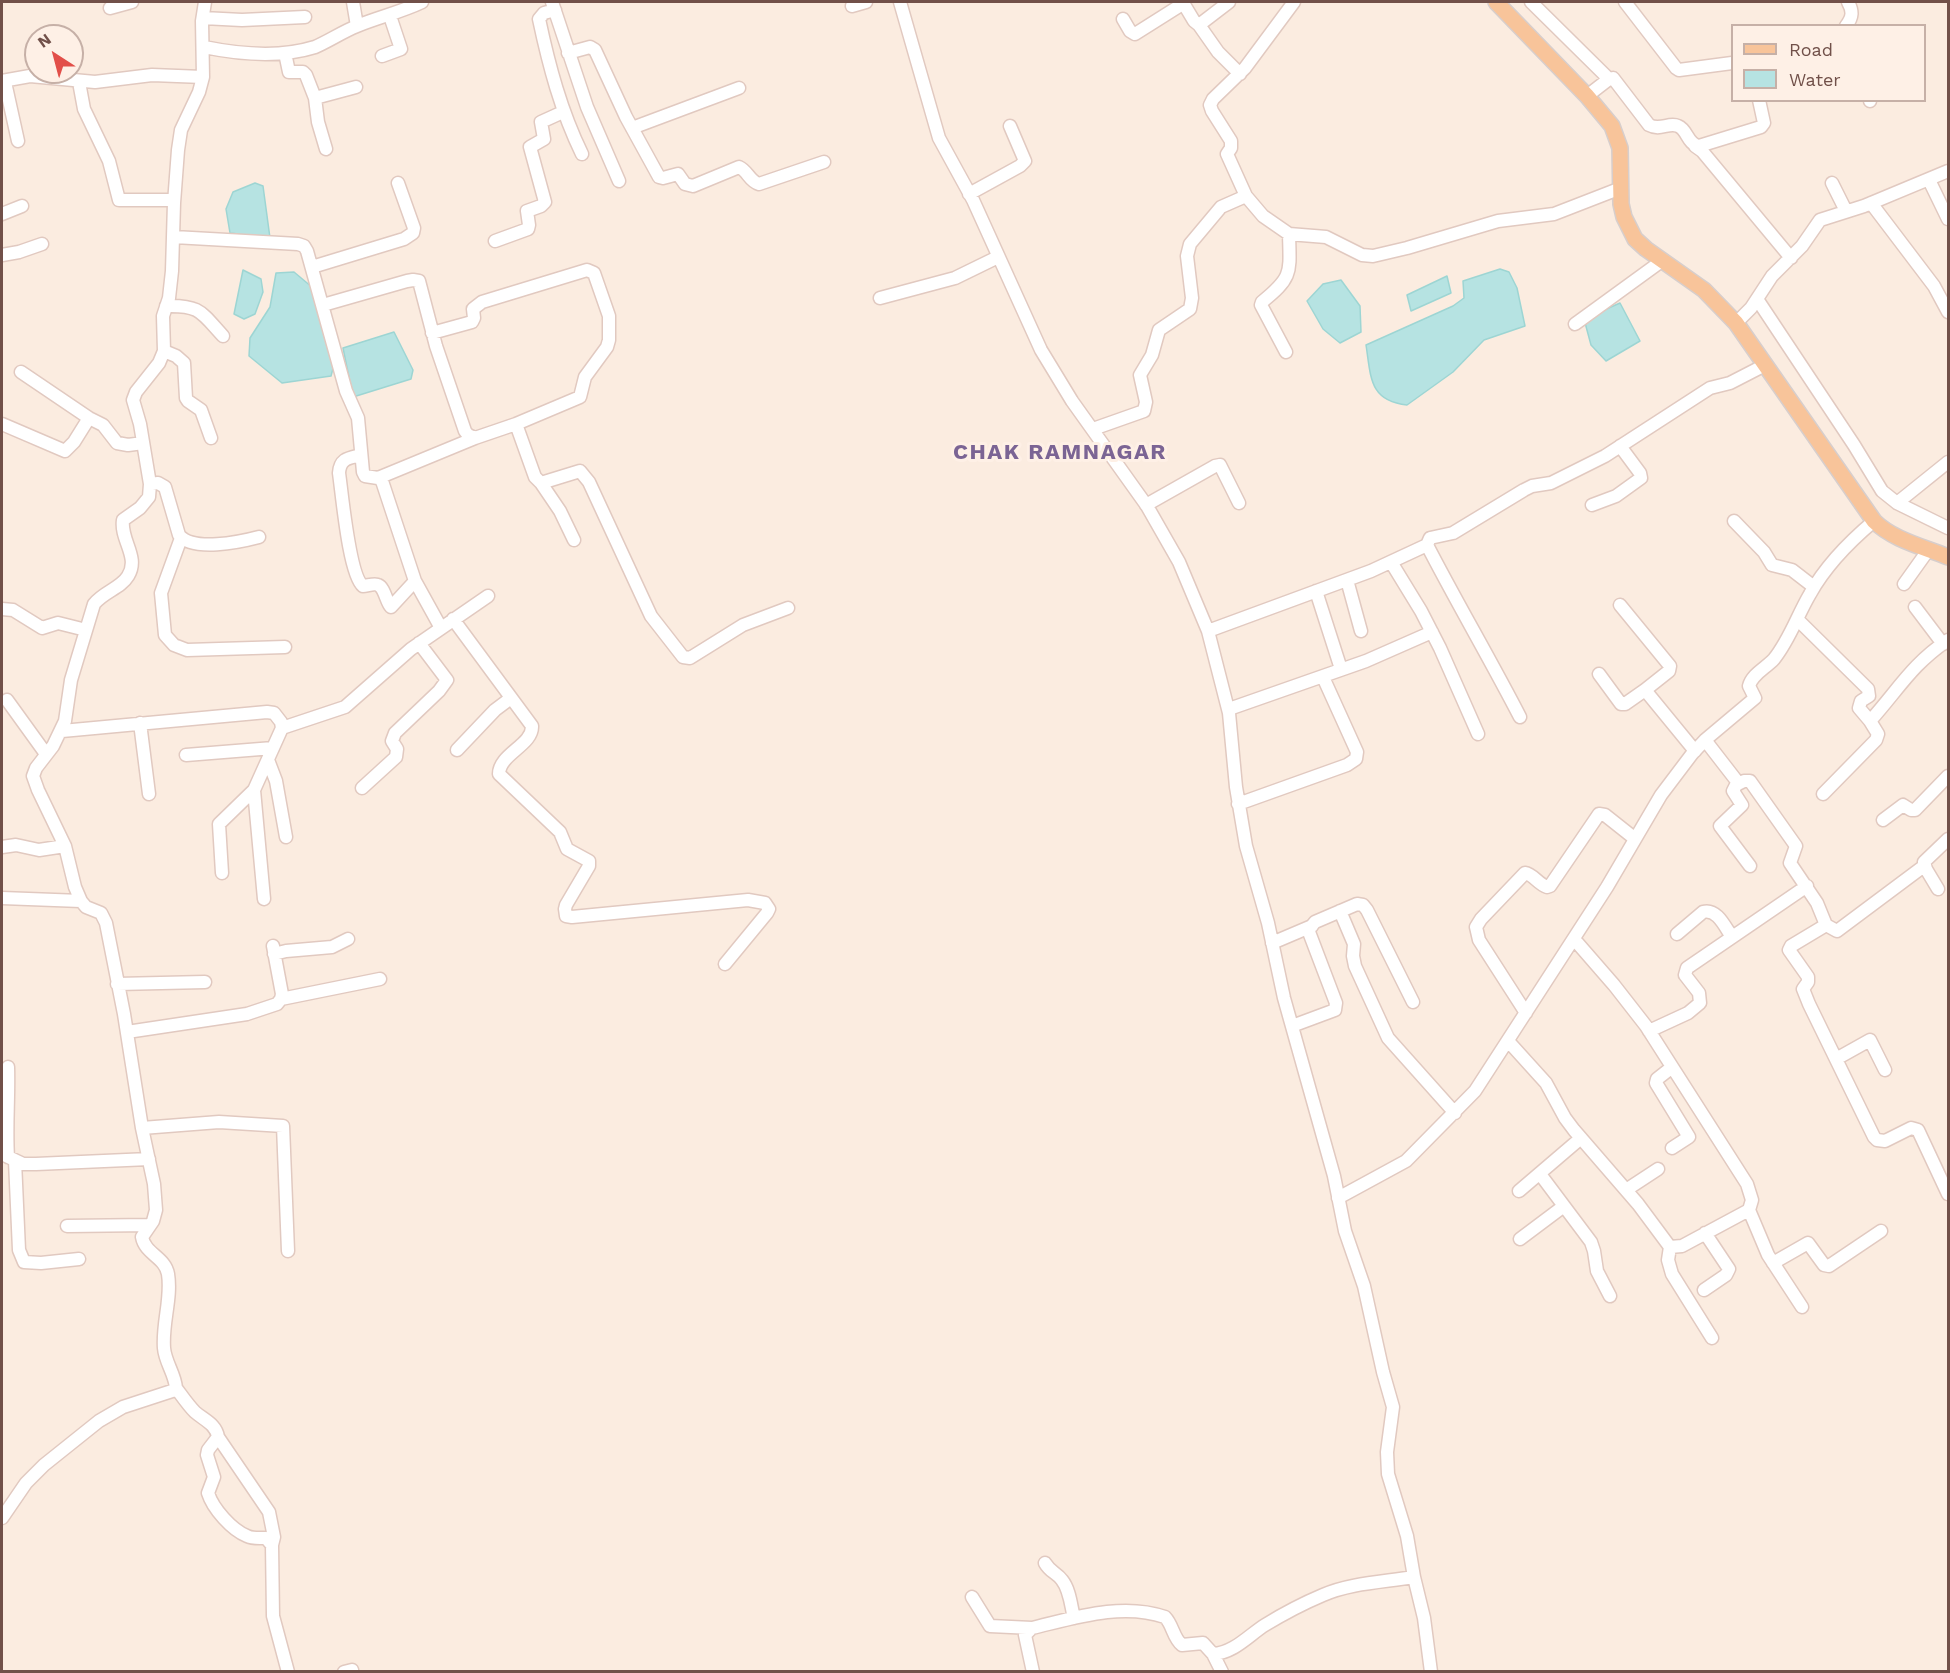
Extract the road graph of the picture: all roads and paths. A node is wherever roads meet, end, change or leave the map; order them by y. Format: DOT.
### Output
graph roads {
  1 [pos="132,2"];
  2 [pos="205,2"];
  3 [pos="353,2"];
  4 [pos="422,2"];
  5 [pos="866,2"];
  6 [pos="900,2"];
  7 [pos="1229,2"];
  8 [pos="1294,2"];
  9 [pos="1531,2"];
  10 [pos="1625,2"];
  11 [pos="1848,2"];
  12 [pos="1502,3"];
  13 [pos="554,6"];
  14 [pos="852,6"];
  15 [pos="110,8"];
  16 [pos="390,16"];
  17 [pos="305,17"];
  18 [pos="203,18"];
  19 [pos="1123,19"];
  20 [pos="1847,24"];
  21 [pos="1199,25"];
  22 [pos="357,26"];
  23 [pos="204,47"];
  24 [pos="285,53"];
  25 [pos="568,53"];
  26 [pos="382,56"];
  27 [pos="1731,63"];
  28 [pos="1240,74"];
  29 [pos="24,77"];
  30 [pos="203,77"];
  31 [pos="3,81"];
  32 [pos="84,82"];
  33 [pos="79,84"];
  34 [pos="356,87"];
  35 [pos="1599,87"];
  36 [pos="739,88"];
  37 [pos="315,98"];
  38 [pos="1759,102"];
  39 [pos="563,112"];
  40 [pos="1010,126"];
  41 [pos="632,128"];
  42 [pos="18,141"];
  43 [pos="1695,146"];
  44 [pos="326,149"];
  45 [pos="582,154"];
  46 [pos="824,162"];
  47 [pos="1948,171"];
  48 [pos="1929,180"];
  49 [pos="619,181"];
  50 [pos="398,183"];
  51 [pos="1832,183"];
  52 [pos="1621,188"];
  53 [pos="969,194"];
  54 [pos="1246,196"];
  55 [pos="174,200"];
  56 [pos="1871,203"];
  57 [pos="22,206"];
  58 [pos="1846,211"];
  59 [pos="2,214"];
  60 [pos="1948,219"];
  61 [pos="1289,234"];
  62 [pos="174,237"];
  63 [pos="495,241"];
  64 [pos="42,244"];
  65 [pos="2,255"];
  66 [pos="998,257"];
  67 [pos="1791,258"];
  68 [pos="1663,260"];
  69 [pos="312,267"];
  70 [pos="880,298"];
  71 [pos="322,305"];
  72 [pos="166,306"];
  73 [pos="1746,312"];
  74 [pos="1948,312"];
  75 [pos="1575,324"];
  76 [pos="432,333"];
  77 [pos="223,336"];
  78 [pos="164,351"];
  79 [pos="1286,352"];
  80 [pos="1765,365"];
  81 [pos="21,372"];
  82 [pos="88,418"];
  83 [pos="2,424"];
  84 [pos="516,424"];
  85 [pos="1093,429"];
  86 [pos="212,438"];
  87 [pos="475,438"];
  88 [pos="143,443"];
  89 [pos="1620,446"];
  90 [pos="362,456"];
  91 [pos="1948,462"];
  92 [pos="378,478"];
  93 [pos="541,483"];
  94 [pos="150,484"];
  95 [pos="1897,502"];
  96 [pos="1239,503"];
  97 [pos="1592,504"];
  98 [pos="1146,505"];
  99 [pos="1734,521"];
  100 [pos="1874,521"];
  101 [pos="1948,528"];
  102 [pos="259,537"];
  103 [pos="181,538"];
  104 [pos="574,540"];
  105 [pos="1427,544"];
  106 [pos="1929,549"];
  107 [pos="1948,557"];
  108 [pos="1391,562"];
  109 [pos="1347,580"];
  110 [pos="415,581"];
  111 [pos="1904,584"];
  112 [pos="1814,587"];
  113 [pos="1316,591"];
  114 [pos="488,596"];
  115 [pos="1620,605"];
  116 [pos="1915,607"];
  117 [pos="788,608"];
  118 [pos="2,609"];
  119 [pos="453,619"];
  120 [pos="1798,620"];
  121 [pos="441,628"];
  122 [pos="86,630"];
  123 [pos="1208,631"];
  124 [pos="1361,631"];
  125 [pos="1432,632"];
  126 [pos="1946,642"];
  127 [pos="419,643"];
  128 [pos="285,647"];
  129 [pos="1341,669"];
  130 [pos="1599,674"];
  131 [pos="1323,676"];
  132 [pos="1645,690"];
  133 [pos="511,698"];
  134 [pos="7,700"];
  135 [pos="1228,709"];
  136 [pos="1520,717"];
  137 [pos="1870,721"];
  138 [pos="140,723"];
  139 [pos="282,728"];
  140 [pos="62,731"];
  141 [pos="1478,734"];
  142 [pos="1705,740"];
  143 [pos="273,748"];
  144 [pos="457,750"];
  145 [pos="1695,751"];
  146 [pos="46,754"];
  147 [pos="186,755"];
  148 [pos="268,760"];
  149 [pos="1948,776"];
  150 [pos="1736,785"];
  151 [pos="362,788"];
  152 [pos="254,790"];
  153 [pos="149,794"];
  154 [pos="1823,794"];
  155 [pos="1238,804"];
  156 [pos="1883,820"];
  157 [pos="286,837"];
  158 [pos="1635,838"];
  159 [pos="1948,839"];
  160 [pos="65,846"];
  161 [pos="2,847"];
  162 [pos="1750,866"];
  163 [pos="1924,866"];
  164 [pos="222,873"];
  165 [pos="1807,886"];
  166 [pos="1938,890"];
  167 [pos="2,898"];
  168 [pos="264,899"];
  169 [pos="81,901"];
  170 [pos="1340,911"];
  171 [pos="1826,925"];
  172 [pos="1312,926"];
  173 [pos="1677,934"];
  174 [pos="1732,937"];
  175 [pos="348,939"];
  176 [pos="1574,939"];
  177 [pos="1272,943"];
  178 [pos="724,964"];
  179 [pos="380,979"];
  180 [pos="205,982"];
  181 [pos="117,984"];
  182 [pos="281,999"];
  183 [pos="1413,1002"];
  184 [pos="1526,1013"];
  185 [pos="1292,1026"];
  186 [pos="1649,1031"];
  187 [pos="127,1032"];
  188 [pos="1508,1041"];
  189 [pos="1836,1059"];
  190 [pos="8,1067"];
  191 [pos="1671,1068"];
  192 [pos="1885,1070"];
  193 [pos="1455,1113"];
  194 [pos="142,1128"];
  195 [pos="1581,1138"];
  196 [pos="1672,1148"];
  197 [pos="8,1158"];
  198 [pos="149,1159"];
  199 [pos="1658,1169"];
  200 [pos="1540,1174"];
  201 [pos="1626,1190"];
  202 [pos="1519,1191"];
  203 [pos="1948,1194"];
  204 [pos="1338,1198"];
  205 [pos="1564,1206"];
  206 [pos="1749,1210"];
  207 [pos="150,1225"];
  208 [pos="67,1226"];
  209 [pos="1881,1231"];
  210 [pos="1705,1233"];
  211 [pos="1520,1239"];
  212 [pos="1670,1247"];
  213 [pos="288,1251"];
  214 [pos="79,1259"];
  215 [pos="1773,1263"];
  216 [pos="1704,1290"];
  217 [pos="1610,1296"];
  218 [pos="1802,1307"];
  219 [pos="1712,1338"];
  220 [pos="176,1388"];
  221 [pos="218,1437"];
  222 [pos="2,1518"];
  223 [pos="272,1545"];
  224 [pos="1045,1563"];
  225 [pos="1413,1577"];
  226 [pos="972,1597"];
  227 [pos="1074,1618"];
  228 [pos="1032,1628"];
  229 [pos="1214,1654"];
  230 [pos="288,1671"];
  231 [pos="1033,1671"];
  232 [pos="1222,1671"];
  233 [pos="1431,1671"];
  1 -- 15 [label="street"];
  2 -- 18 [label="street"];
  3 -- 22 [label="street"];
  4 -- 16 [label="street"];
  5 -- 14 [label="street"];
  6 -- 53 [label="street"];
  7 -- 21 [label="street"];
  8 -- 28 [label="street"];
  9 -- 35 [label="street"];
  10 -- 27 [label="street"];
  11 -- 20 [label="street"];
  12 -- 35 [label="main road"];
  13 -- 25 [label="street"];
  13 -- 39 [label="street"];
  16 -- 22 [label="street"];
  16 -- 26 [label="street"];
  17 -- 18 [label="street"];
  18 -- 23 [label="street"];
  19 -- 21 [label="street"];
  21 -- 28 [label="street"];
  22 -- 24 [label="street"];
  23 -- 24 [label="street"];
  23 -- 30 [label="street"];
  24 -- 37 [label="street"];
  25 -- 41 [label="street"];
  25 -- 49 [label="street"];
  28 -- 54 [label="street"];
  29 -- 31 [label="street"];
  30 -- 32 [label="street"];
  30 -- 55 [label="street"];
  31 -- 42 [label="street"];
  33 -- 55 [label="street"];
  34 -- 37 [label="street"];
  35 -- 43 [label="street"];
  35 -- 52 [label="main road"];
  36 -- 41 [label="street"];
  37 -- 44 [label="street"];
  38 -- 43 [label="street"];
  39 -- 45 [label="street"];
  39 -- 63 [label="street"];
  40 -- 53 [label="street"];
  41 -- 46 [label="street"];
  43 -- 67 [label="street"];
  47 -- 48 [label="street"];
  48 -- 56 [label="street"];
  48 -- 60 [label="street"];
  50 -- 69 [label="street"];
  51 -- 58 [label="street"];
  52 -- 61 [label="street"];
  52 -- 68 [label="main road"];
  53 -- 66 [label="street"];
  54 -- 61 [label="street"];
  54 -- 85 [label="street"];
  55 -- 62 [label="street"];
  56 -- 58 [label="street"];
  56 -- 74 [label="street"];
  57 -- 59 [label="street"];
  58 -- 67 [label="street"];
  61 -- 79 [label="street"];
  62 -- 69 [label="street"];
  62 -- 72 [label="street"];
  64 -- 65 [label="street"];
  66 -- 70 [label="street"];
  66 -- 85 [label="street"];
  67 -- 73 [label="street"];
  68 -- 73 [label="main road"];
  68 -- 75 [label="street"];
  69 -- 71 [label="street"];
  71 -- 76 [label="street"];
  71 -- 90 [label="street"];
  72 -- 77 [label="street"];
  72 -- 78 [label="street"];
  73 -- 80 [label="main road"];
  73 -- 95 [label="street"];
  76 -- 84 [label="street"];
  76 -- 87 [label="street"];
  78 -- 86 [label="street"];
  78 -- 88 [label="street"];
  80 -- 89 [label="street"];
  80 -- 100 [label="main road"];
  81 -- 82 [label="street"];
  82 -- 83 [label="street"];
  82 -- 88 [label="street"];
  84 -- 87 [label="street"];
  84 -- 93 [label="street"];
  85 -- 98 [label="street"];
  87 -- 92 [label="street"];
  88 -- 94 [label="street"];
  89 -- 97 [label="street"];
  89 -- 105 [label="street"];
  90 -- 92 [label="street"];
  90 -- 110 [label="street"];
  91 -- 95 [label="street"];
  92 -- 110 [label="street"];
  93 -- 104 [label="street"];
  93 -- 117 [label="street"];
  94 -- 103 [label="street"];
  94 -- 122 [label="street"];
  95 -- 101 [label="street"];
  96 -- 98 [label="street"];
  98 -- 123 [label="street"];
  99 -- 112 [label="street"];
  100 -- 106 [label="main road"];
  100 -- 112 [label="street"];
  102 -- 103 [label="street"];
  103 -- 128 [label="street"];
  105 -- 108 [label="street"];
  105 -- 136 [label="street"];
  106 -- 107 [label="main road"];
  106 -- 111 [label="street"];
  108 -- 109 [label="street"];
  108 -- 125 [label="street"];
  109 -- 113 [label="street"];
  109 -- 124 [label="street"];
  110 -- 121 [label="street"];
  112 -- 120 [label="street"];
  113 -- 123 [label="street"];
  113 -- 129 [label="street"];
  114 -- 119 [label="street"];
  115 -- 132 [label="street"];
  116 -- 126 [label="street"];
  118 -- 122 [label="street"];
  119 -- 121 [label="street"];
  119 -- 133 [label="street"];
  120 -- 137 [label="street"];
  120 -- 142 [label="street"];
  121 -- 127 [label="street"];
  122 -- 140 [label="street"];
  123 -- 135 [label="street"];
  125 -- 129 [label="street"];
  125 -- 141 [label="street"];
  126 -- 137 [label="street"];
  127 -- 139 [label="street"];
  127 -- 151 [label="street"];
  129 -- 131 [label="street"];
  130 -- 132 [label="street"];
  131 -- 135 [label="street"];
  131 -- 155 [label="street"];
  132 -- 145 [label="street"];
  133 -- 144 [label="street"];
  133 -- 178 [label="street"];
  134 -- 146 [label="street"];
  135 -- 155 [label="street"];
  137 -- 154 [label="street"];
  138 -- 139 [label="street"];
  138 -- 140 [label="street"];
  138 -- 153 [label="street"];
  139 -- 143 [label="street"];
  140 -- 146 [label="street"];
  142 -- 145 [label="street"];
  142 -- 150 [label="street"];
  143 -- 147 [label="street"];
  143 -- 148 [label="street"];
  145 -- 158 [label="street"];
  146 -- 160 [label="street"];
  148 -- 152 [label="street"];
  148 -- 157 [label="street"];
  149 -- 156 [label="street"];
  150 -- 162 [label="street"];
  150 -- 165 [label="street"];
  152 -- 164 [label="street"];
  152 -- 168 [label="street"];
  155 -- 177 [label="street"];
  158 -- 176 [label="street"];
  158 -- 184 [label="street"];
  159 -- 163 [label="street"];
  160 -- 161 [label="street"];
  160 -- 169 [label="street"];
  163 -- 166 [label="street"];
  163 -- 171 [label="street"];
  165 -- 171 [label="street"];
  165 -- 174 [label="street"];
  167 -- 169 [label="street"];
  169 -- 181 [label="street"];
  170 -- 172 [label="street"];
  170 -- 183 [label="street"];
  170 -- 193 [label="street"];
  171 -- 189 [label="street"];
  172 -- 177 [label="street"];
  172 -- 185 [label="street"];
  173 -- 174 [label="street"];
  174 -- 186 [label="street"];
  175 -- 182 [label="street"];
  176 -- 184 [label="street"];
  176 -- 186 [label="street"];
  177 -- 185 [label="street"];
  179 -- 182 [label="street"];
  180 -- 181 [label="street"];
  181 -- 187 [label="street"];
  182 -- 187 [label="street"];
  184 -- 188 [label="street"];
  185 -- 204 [label="street"];
  186 -- 191 [label="street"];
  187 -- 194 [label="street"];
  188 -- 193 [label="street"];
  188 -- 195 [label="street"];
  189 -- 192 [label="street"];
  189 -- 203 [label="street"];
  190 -- 197 [label="street"];
  191 -- 196 [label="street"];
  191 -- 206 [label="street"];
  193 -- 204 [label="street"];
  194 -- 198 [label="street"];
  194 -- 213 [label="street"];
  195 -- 200 [label="street"];
  195 -- 201 [label="street"];
  197 -- 198 [label="street"];
  197 -- 214 [label="street"];
  198 -- 207 [label="street"];
  199 -- 201 [label="street"];
  200 -- 202 [label="street"];
  200 -- 205 [label="street"];
  201 -- 212 [label="street"];
  204 -- 225 [label="street"];
  205 -- 211 [label="street"];
  205 -- 217 [label="street"];
  206 -- 210 [label="street"];
  206 -- 215 [label="street"];
  207 -- 208 [label="street"];
  207 -- 220 [label="street"];
  209 -- 215 [label="street"];
  210 -- 212 [label="street"];
  210 -- 216 [label="street"];
  212 -- 219 [label="street"];
  215 -- 218 [label="street"];
  220 -- 221 [label="street"];
  220 -- 222 [label="street"];
  221 -- 223 [label="street"];
  221 -- 223 [label="street"];
  223 -- 230 [label="street"];
  224 -- 227 [label="street"];
  225 -- 229 [label="street"];
  225 -- 233 [label="street"];
  226 -- 228 [label="street"];
  227 -- 228 [label="street"];
  227 -- 229 [label="street"];
  228 -- 231 [label="street"];
  229 -- 232 [label="street"];
}
